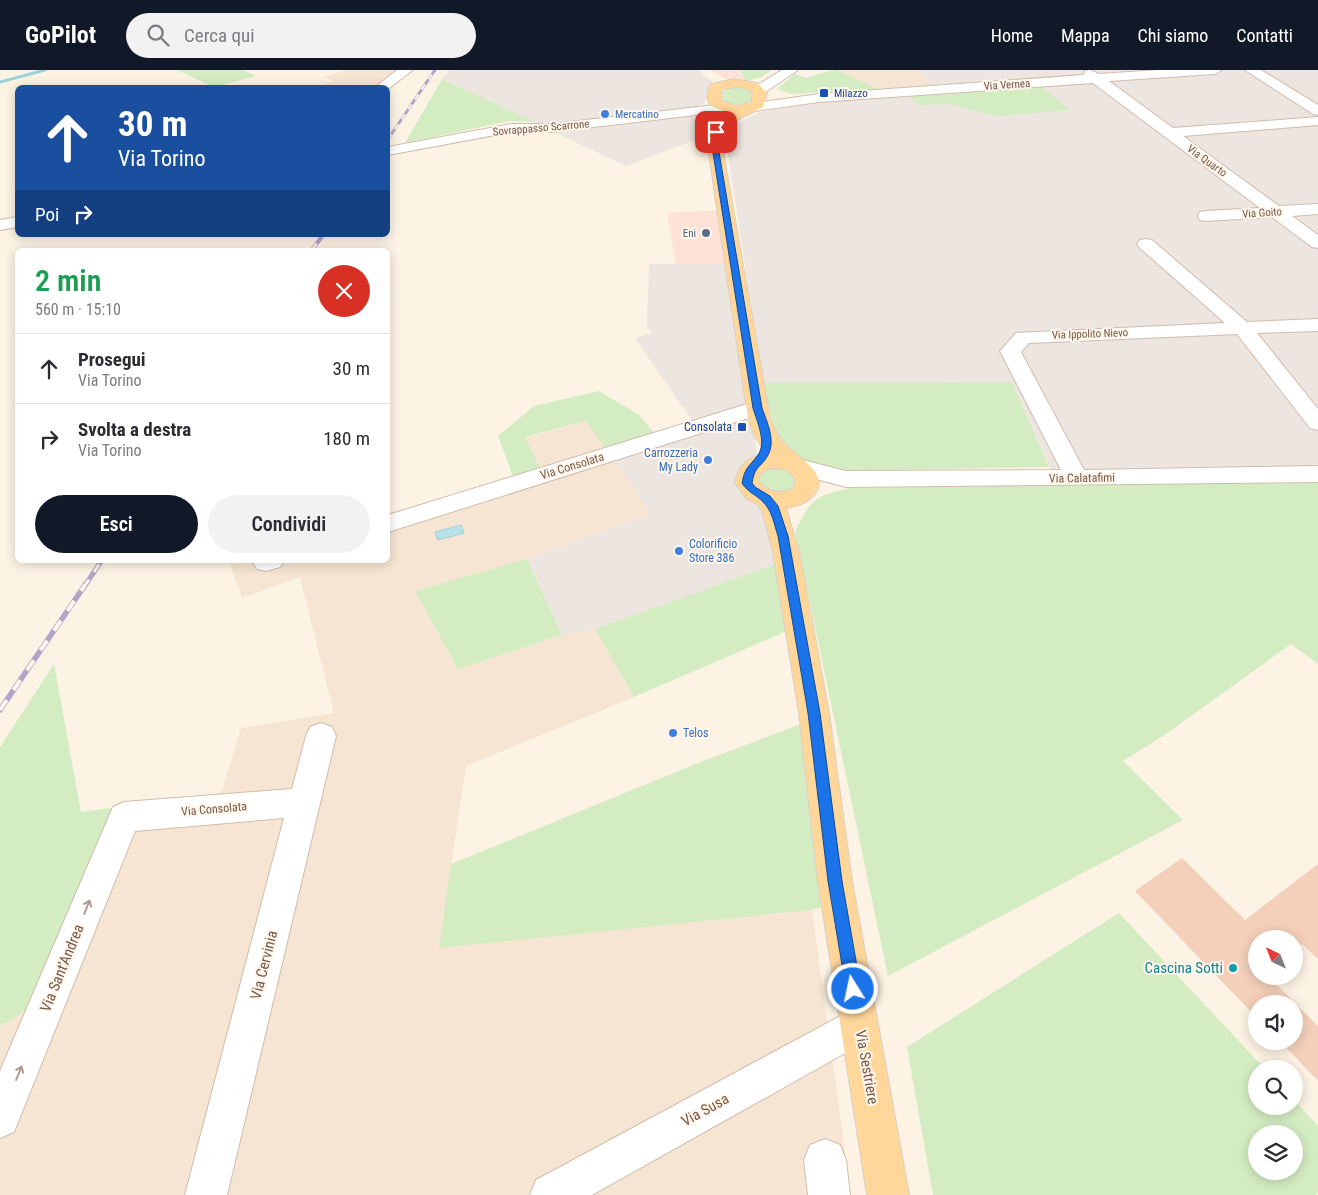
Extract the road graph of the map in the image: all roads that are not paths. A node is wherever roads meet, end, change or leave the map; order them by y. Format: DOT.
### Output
graph roads {
  1 [pos="406,70"];
  2 [pos="777,70"];
  3 [pos="791,70"];
  4 [pos="1216,70"];
  5 [pos="1252,70"];
  6 [pos="1090,74"];
  7 [pos="739,83"];
  8 [pos="384,85"];
  9 [pos="760,91"];
  10 [pos="798,100"];
  11 [pos="722,105"];
  12 [pos="752,108"];
  13 [pos="689,111"];
  14 [pos="1318,111"];
  15 [pos="1318,120"];
  16 [pos="1169,133"];
  17 [pos="714,137"];
  18 [pos="390,151"];
  19 [pos="1318,209"];
  20 [pos="1275,212"];
  21 [pos="1206,216"];
  22 [pos="15,222"];
  23 [pos="0,225"];
  24 [pos="1146,244"];
  25 [pos="1318,244"];
  26 [pos="1318,325"];
  27 [pos="1242,328"];
  28 [pos="758,408"];
  29 [pos="1318,424"];
  30 [pos="767,438"];
  31 [pos="755,465"];
  32 [pos="794,465"];
  33 [pos="1318,474"];
  34 [pos="846,478"];
  35 [pos="1077,478"];
  36 [pos="799,494"];
  37 [pos="766,498"];
  38 [pos="390,523"];
  39 [pos="783,536"];
  40 [pos="321,736"];
  41 [pos="305,802"];
  42 [pos="124,817"];
  43 [pos="859,1025"];
  44 [pos="0,1118"];
  45 [pos="206,1195"];
  46 [pos="551,1195"];
  47 [pos="888,1195"];
  1 -- 8 [label="street"];
  2 -- 7 [label="street"];
  3 -- 9 [label="street"];
  4 -- 6 [label="street, Via Vernea"];
  5 -- 14 [label="street"];
  6 -- 10 [label="street, Via Vernea"];
  6 -- 16 [label="street, Via Quarto"];
  7 -- 9 [label="main road"];
  7 -- 11 [label="main road"];
  9 -- 10 [label="street"];
  9 -- 12 [label="main road"];
  10 -- 12 [label="street"];
  11 -- 12 [label="main road"];
  11 -- 13 [label="street, Sovrappasso Scarrone"];
  11 -- 17 [label="main road"];
  13 -- 17 [label="street"];
  13 -- 18 [label="street, Sovrappasso Scarrone"];
  15 -- 16 [label="street"];
  16 -- 20 [label="street, Via Quarto"];
  17 -- 28 [label="main road"];
  19 -- 20 [label="street, Via Goito"];
  20 -- 21 [label="street, Via Goito"];
  20 -- 25 [label="street, Via Quarto"];
  22 -- 23 [label="street"];
  24 -- 27 [label="street"];
  26 -- 27 [label="street, Via Ippolito Nievo"];
  27 -- 29 [label="street"];
  27 -- 35 [label="street, Via Ippolito Nievo"];
  28 -- 30 [label="main road"];
  28 -- 38 [label="street, Via Consolata"];
  30 -- 31 [label="main road"];
  30 -- 32 [label="main road"];
  31 -- 32 [label="main road"];
  31 -- 37 [label="main road"];
  32 -- 34 [label="street, Via Calatafimi"];
  32 -- 36 [label="main road"];
  33 -- 35 [label="street, Via Calatafimi"];
  34 -- 35 [label="street, Via Calatafimi"];
  34 -- 36 [label="street, Via Calatafimi"];
  36 -- 37 [label="main road"];
  36 -- 39 [label="main road"];
  37 -- 39 [label="main road, Via Sestriere"];
  39 -- 43 [label="main road, Via Sestriere"];
  40 -- 41 [label="street, Via Cervinia"];
  41 -- 42 [label="street, Via Consolata"];
  41 -- 45 [label="street, Via Cervinia"];
  44 -- 42 [label="street, Via Sant'Andrea, one-way"];
  43 -- 46 [label="street, Via Susa"];
  43 -- 47 [label="main road, Via Sestriere"];
}
